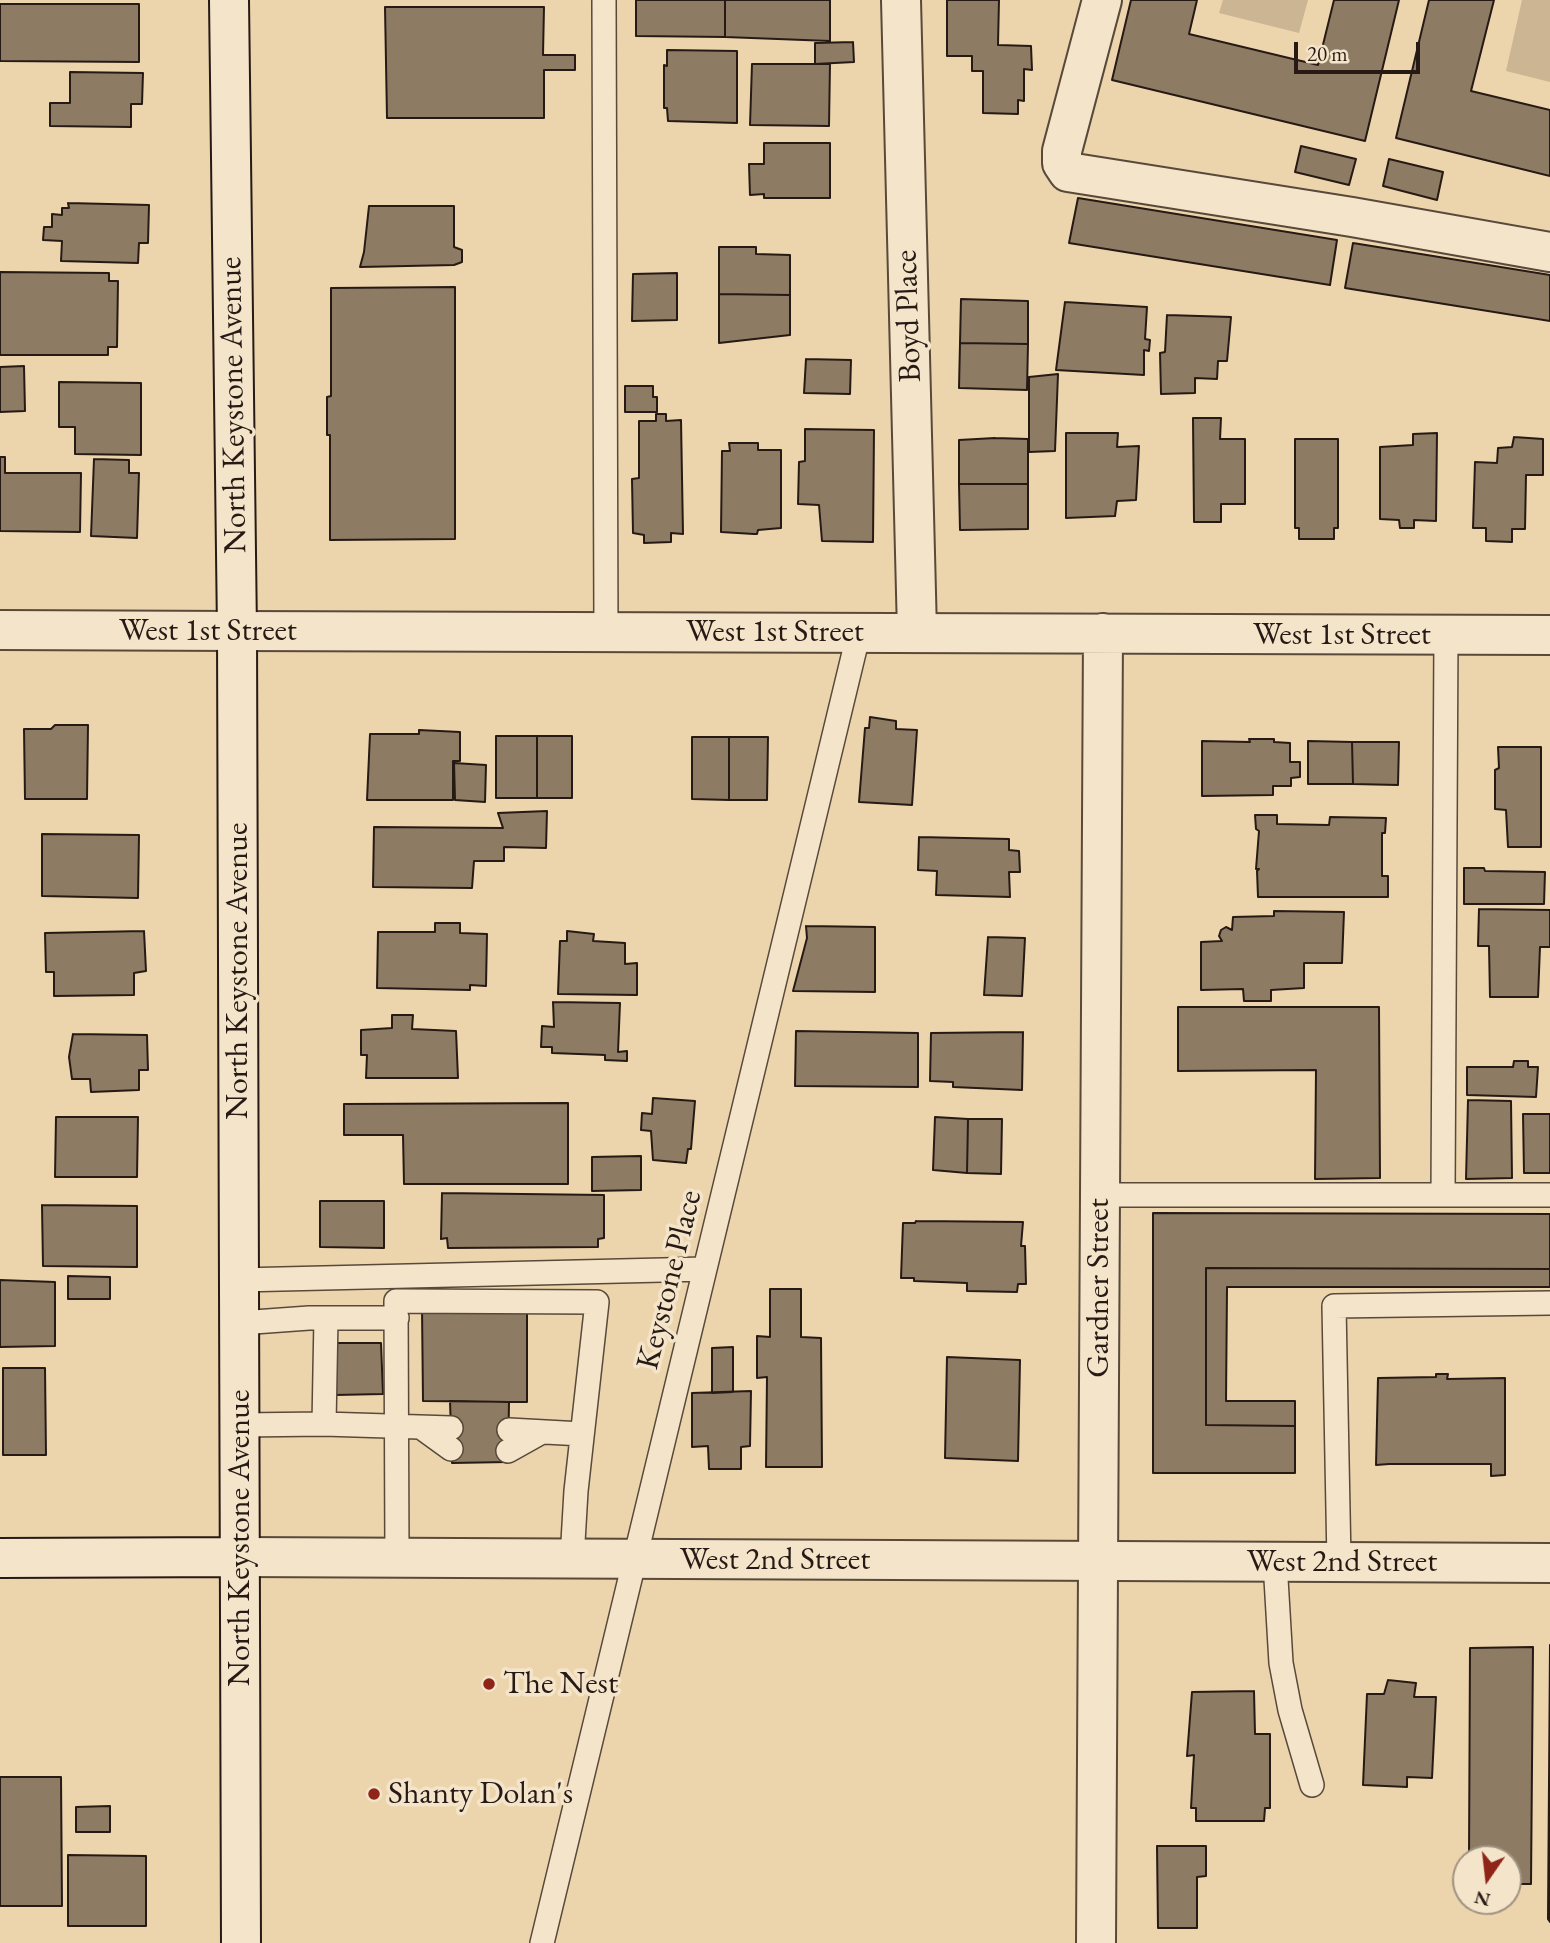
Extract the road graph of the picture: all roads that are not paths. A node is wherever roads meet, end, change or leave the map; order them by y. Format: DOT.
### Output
graph roads {
  1 [pos="229,0"];
  2 [pos="604,0"];
  3 [pos="901,0"];
  4 [pos="1102,0"];
  5 [pos="1550,252"];
  6 [pos="0,630"];
  7 [pos="237,631"];
  8 [pos="606,631"];
  9 [pos="859,632"];
  10 [pos="917,632"];
  11 [pos="1104,633"];
  12 [pos="1446,635"];
  13 [pos="1550,635"];
  14 [pos="1100,1195"];
  15 [pos="1443,1195"];
  16 [pos="1550,1195"];
  17 [pos="705,1269"];
  18 [pos="239,1280"];
  19 [pos="1550,1303"];
  20 [pos="326,1318"];
  21 [pos="397,1318"];
  22 [pos="240,1324"];
  23 [pos="324,1424"];
  24 [pos="240,1425"];
  25 [pos="397,1427"];
  26 [pos="582,1434"];
  27 [pos="451,1439"];
  28 [pos="508,1441"];
  29 [pos="240,1557"];
  30 [pos="0,1558"];
  31 [pos="397,1559"];
  32 [pos="572,1559"];
  33 [pos="634,1560"];
  34 [pos="1098,1561"];
  35 [pos="1275,1562"];
  36 [pos="1339,1562"];
  37 [pos="1550,1563"];
  38 [pos="1312,1785"];
  39 [pos="241,1943"];
  40 [pos="542,1943"];
  41 [pos="1096,1943"];
  1 -- 7 [label="street, North Keystone Avenue"];
  2 -- 8 [label="lane"];
  3 -- 10 [label="street, Boyd Place"];
  4 -- 5 [label="street"];
  6 -- 7 [label="street, West 1st Street"];
  7 -- 8 [label="street, West 1st Street"];
  7 -- 18 [label="street, North Keystone Avenue"];
  8 -- 9 [label="street, West 1st Street"];
  9 -- 10 [label="street, West 1st Street"];
  9 -- 17 [label="lane, Keystone Place"];
  10 -- 11 [label="street, West 1st Street"];
  11 -- 12 [label="street, West 1st Street"];
  11 -- 14 [label="street, Gardner Street"];
  12 -- 13 [label="street, West 1st Street"];
  12 -- 15 [label="lane"];
  14 -- 15 [label="lane"];
  14 -- 34 [label="street, Gardner Street"];
  15 -- 16 [label="lane"];
  17 -- 18 [label="lane"];
  17 -- 33 [label="lane, Keystone Place"];
  18 -- 22 [label="street, North Keystone Avenue"];
  19 -- 36 [label="lane"];
  20 -- 21 [label="lane"];
  20 -- 22 [label="lane"];
  20 -- 23 [label="lane"];
  21 -- 25 [label="lane"];
  21 -- 26 [label="lane"];
  22 -- 24 [label="street, North Keystone Avenue"];
  23 -- 24 [label="lane"];
  23 -- 25 [label="lane"];
  24 -- 29 [label="street, North Keystone Avenue"];
  25 -- 27 [label="lane"];
  25 -- 31 [label="lane"];
  26 -- 28 [label="lane"];
  26 -- 32 [label="lane"];
  29 -- 30 [label="street, West 2nd Street"];
  29 -- 31 [label="street, West 2nd Street"];
  29 -- 39 [label="street, North Keystone Avenue"];
  31 -- 32 [label="street, West 2nd Street"];
  32 -- 33 [label="street, West 2nd Street"];
  33 -- 34 [label="street, West 2nd Street"];
  33 -- 40 [label="lane, Keystone Place"];
  34 -- 35 [label="street, West 2nd Street"];
  34 -- 41 [label="street, Gardner Street"];
  35 -- 36 [label="street, West 2nd Street"];
  35 -- 38 [label="lane"];
  36 -- 37 [label="street, West 2nd Street"];
}
